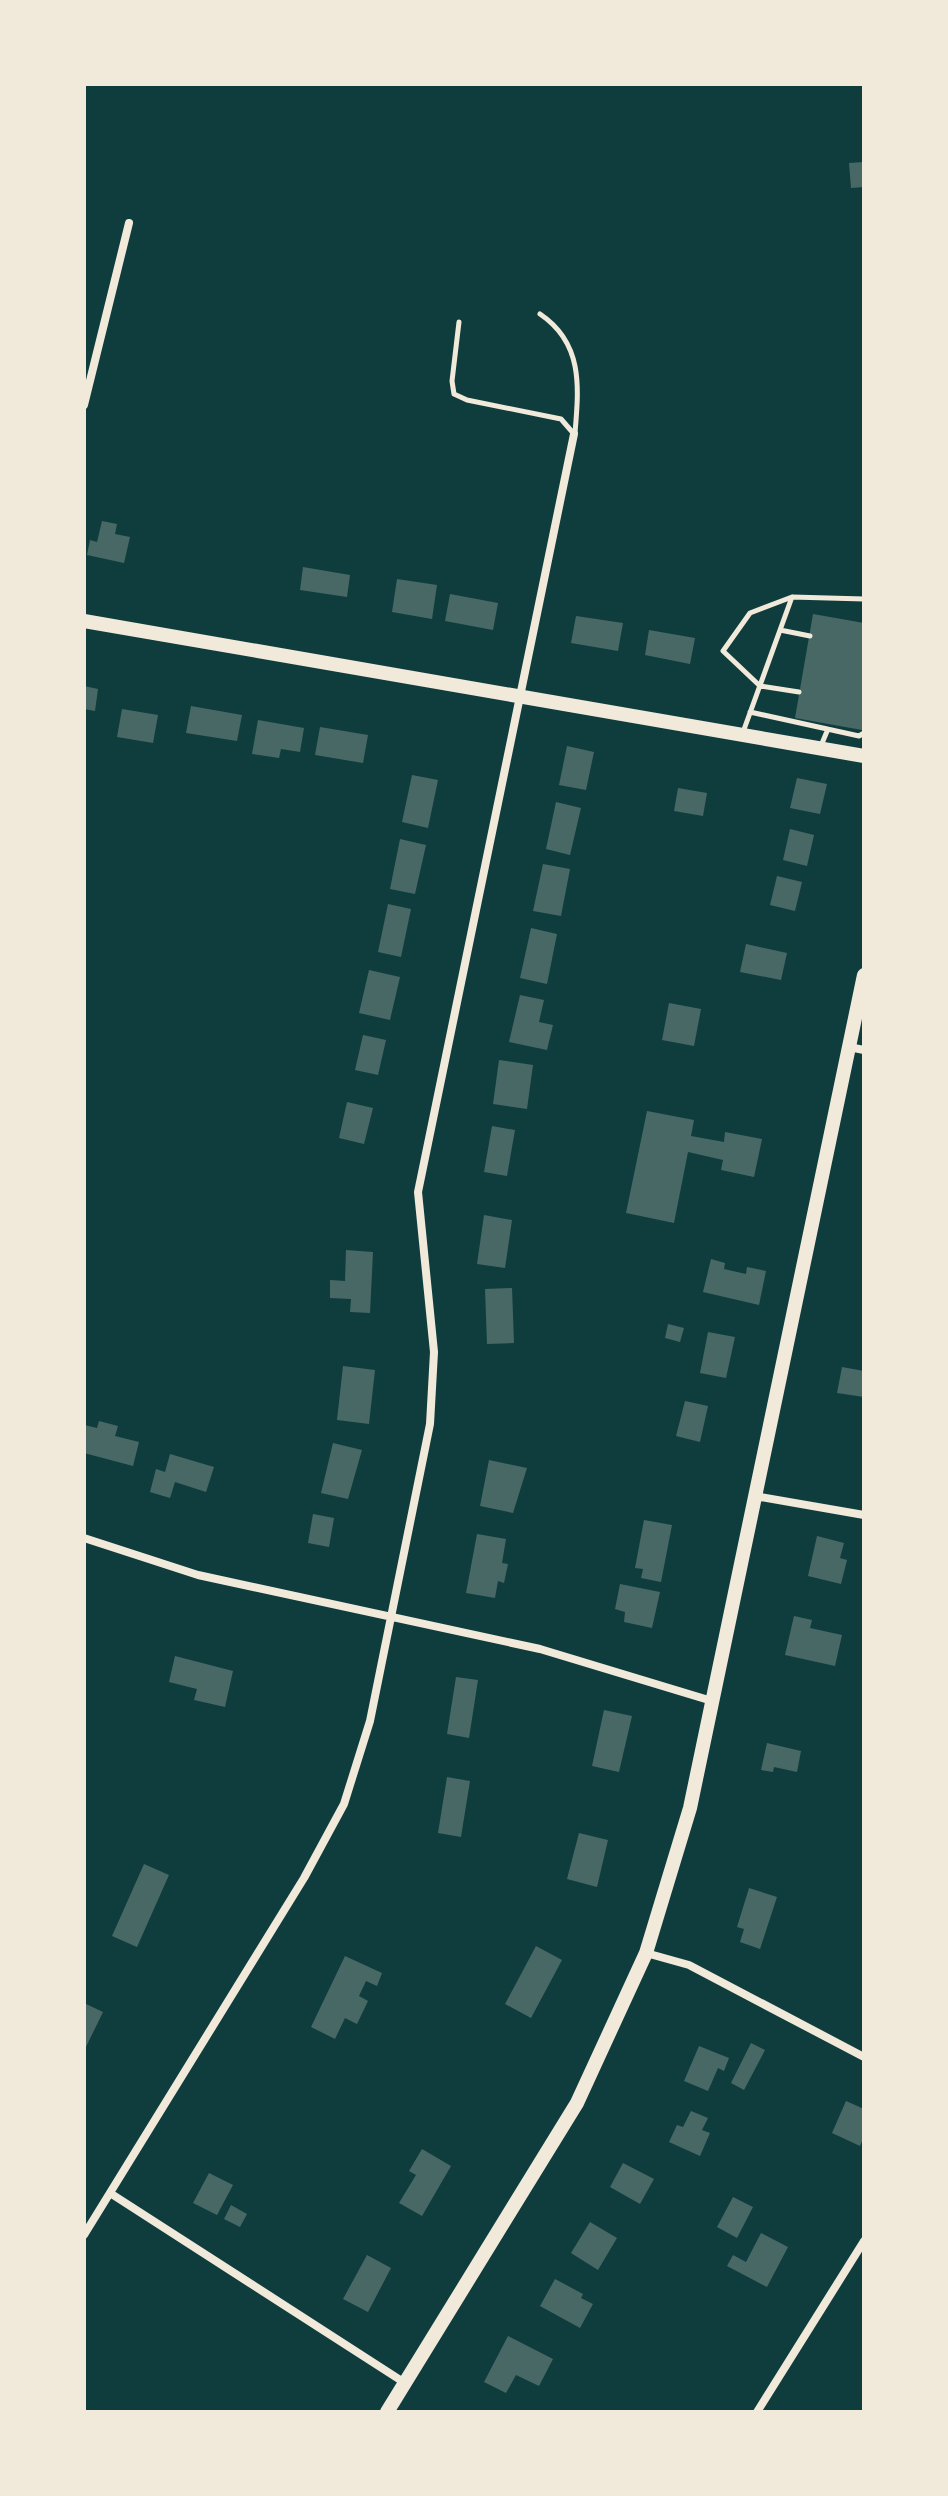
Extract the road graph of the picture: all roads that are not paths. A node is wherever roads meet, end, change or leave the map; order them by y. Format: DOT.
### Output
graph roads {
  1 [pos="129,223"];
  2 [pos="540,314"];
  3 [pos="459,322"];
  4 [pos="84,405"];
  5 [pos="574,434"];
  6 [pos="792,597"];
  7 [pos="864,599"];
  8 [pos="84,621"];
  9 [pos="780,630"];
  10 [pos="810,636"];
  11 [pos="760,686"];
  12 [pos="799,692"];
  13 [pos="520,697"];
  14 [pos="750,712"];
  15 [pos="828,729"];
  16 [pos="864,733"];
  17 [pos="742,736"];
  18 [pos="820,749"];
  19 [pos="864,756"];
  20 [pos="864,975"];
  21 [pos="856,1048"];
  22 [pos="755,1496"];
  23 [pos="864,1515"];
  24 [pos="84,1538"];
  25 [pos="390,1617"];
  26 [pos="712,1701"];
  27 [pos="646,1953"];
  28 [pos="864,2057"];
  29 [pos="110,2193"];
  30 [pos="84,2235"];
  31 [pos="864,2241"];
  32 [pos="405,2383"];
  33 [pos="387,2412"];
  34 [pos="757,2412"];
  1 -- 4 [label="street"];
  2 -- 5 [label="lane"];
  3 -- 5 [label="lane"];
  5 -- 13 [label="street"];
  6 -- 7 [label="lane"];
  6 -- 9 [label="lane"];
  6 -- 11 [label="lane"];
  8 -- 13 [label="main road"];
  9 -- 10 [label="lane"];
  9 -- 11 [label="lane"];
  11 -- 12 [label="lane"];
  11 -- 14 [label="lane"];
  13 -- 17 [label="main road"];
  13 -- 25 [label="street"];
  14 -- 15 [label="lane"];
  14 -- 17 [label="lane"];
  15 -- 16 [label="lane"];
  15 -- 18 [label="lane"];
  17 -- 18 [label="main road"];
  18 -- 19 [label="main road"];
  20 -- 21 [label="main road"];
  21 -- 22 [label="main road"];
  22 -- 23 [label="street"];
  22 -- 26 [label="main road"];
  24 -- 25 [label="street"];
  25 -- 26 [label="street"];
  25 -- 29 [label="street"];
  26 -- 27 [label="main road"];
  27 -- 28 [label="street"];
  27 -- 32 [label="main road"];
  29 -- 30 [label="street"];
  29 -- 32 [label="street"];
  31 -- 34 [label="street"];
  32 -- 33 [label="main road"];
}
